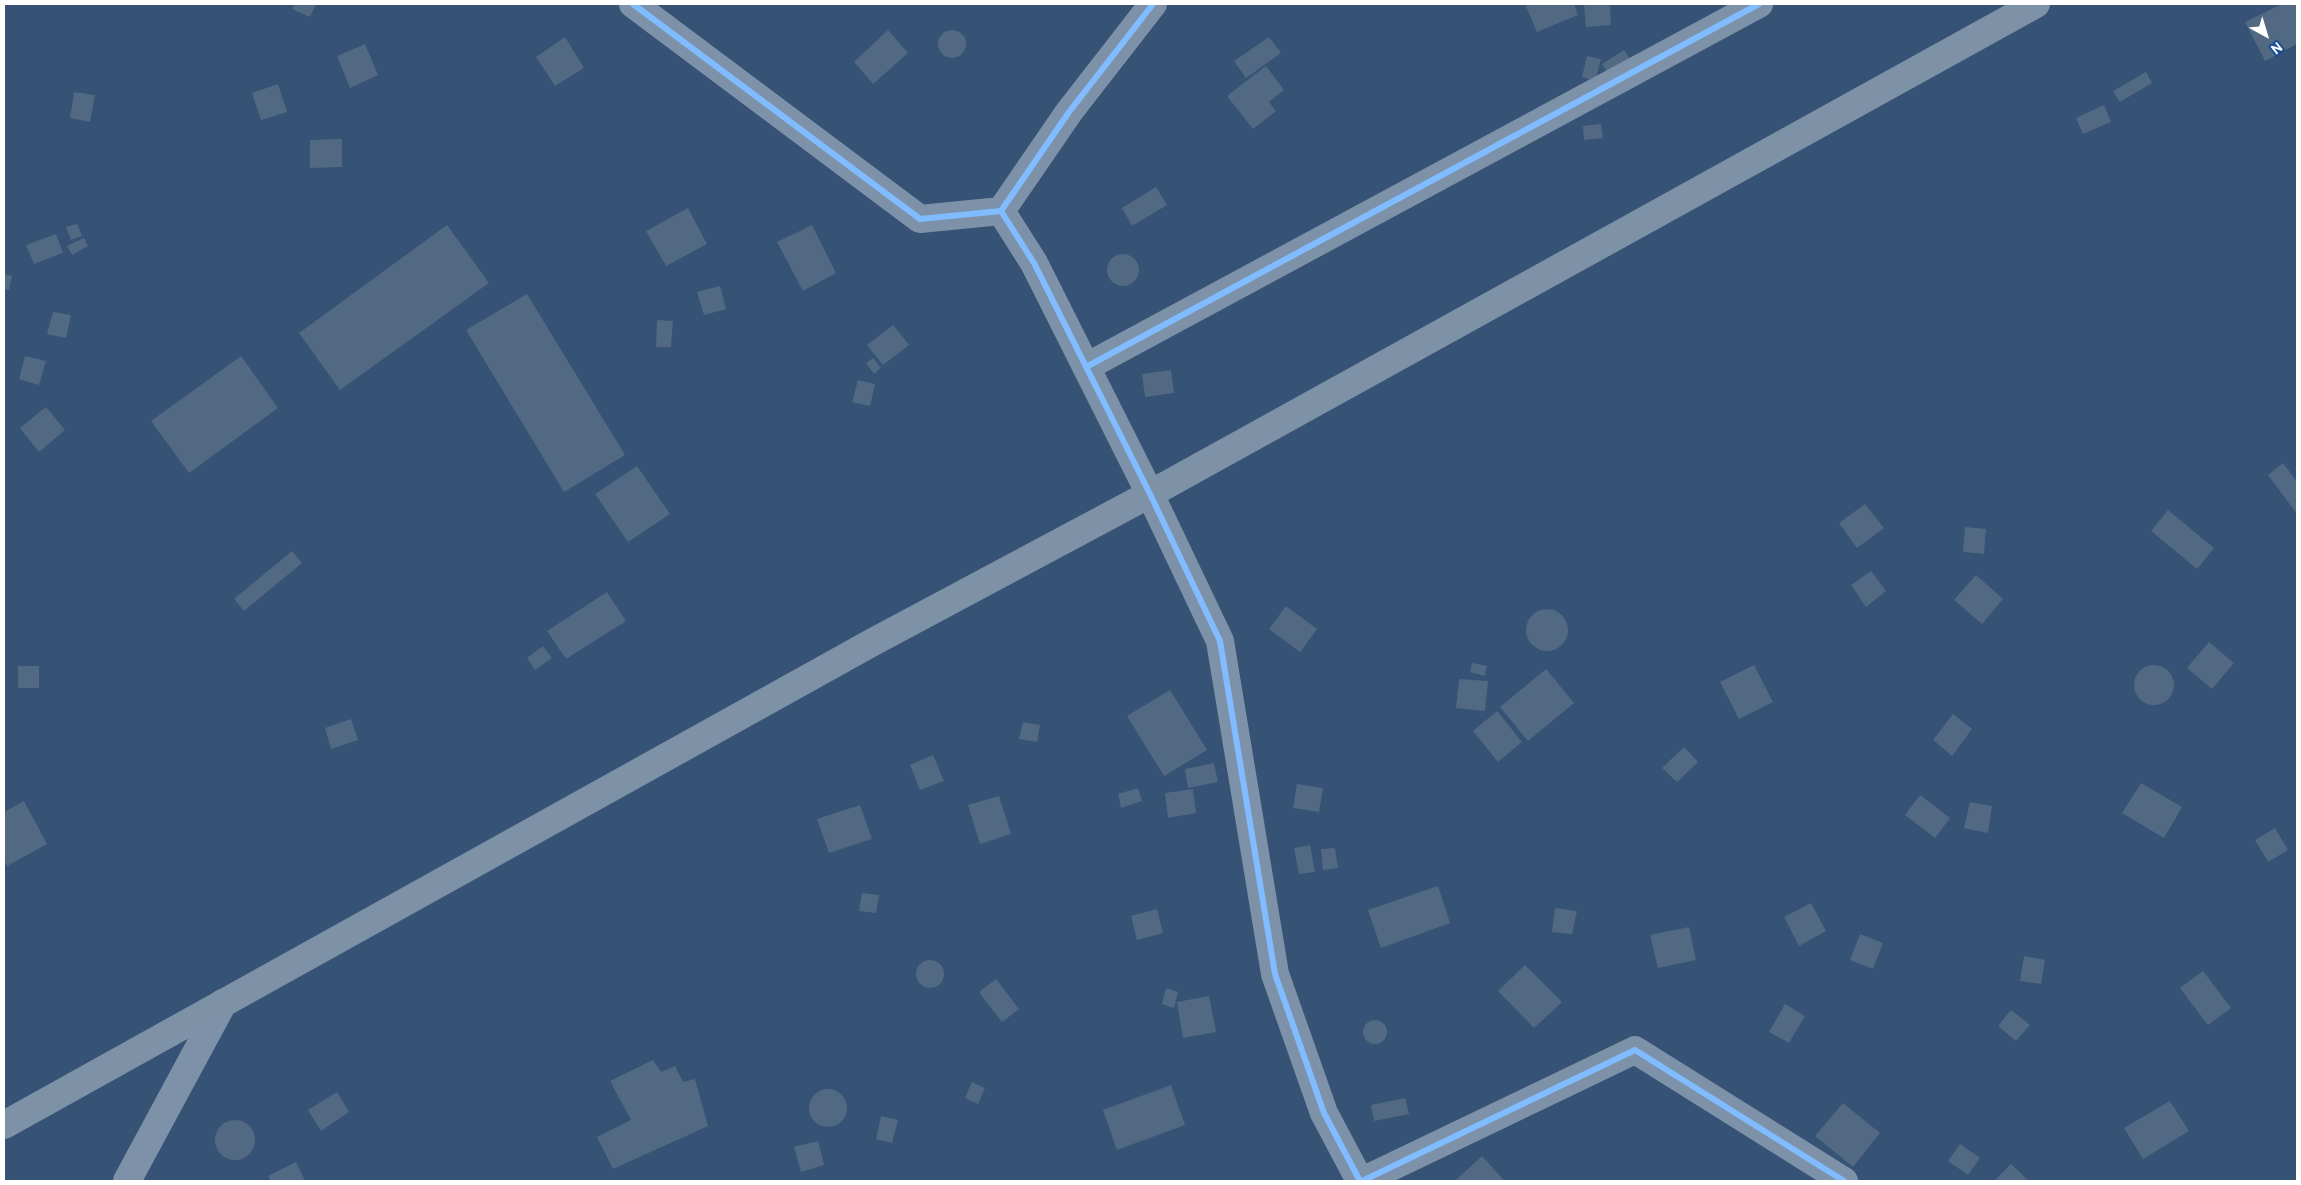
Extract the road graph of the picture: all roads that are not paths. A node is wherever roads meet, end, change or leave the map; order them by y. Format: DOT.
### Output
graph roads {
  1 [pos="633,4"];
  2 [pos="1154,4"];
  3 [pos="1759,4"];
  4 [pos="2036,4"];
  5 [pos="1001,211"];
  6 [pos="1086,367"];
  7 [pos="1150,494"];
  8 [pos="223,1003"];
  9 [pos="4,1125"];
  10 [pos="128,1181"];
  11 [pos="1361,1181"];
  12 [pos="1844,1181"];
  1 -- 5 [label="street"];
  2 -- 5 [label="street"];
  3 -- 6 [label="street"];
  4 -- 7 [label="highway"];
  5 -- 6 [label="street"];
  6 -- 7 [label="street"];
  7 -- 8 [label="highway"];
  7 -- 11 [label="street"];
  8 -- 9 [label="highway"];
  8 -- 10 [label="street"];
  11 -- 12 [label="street"];
}
